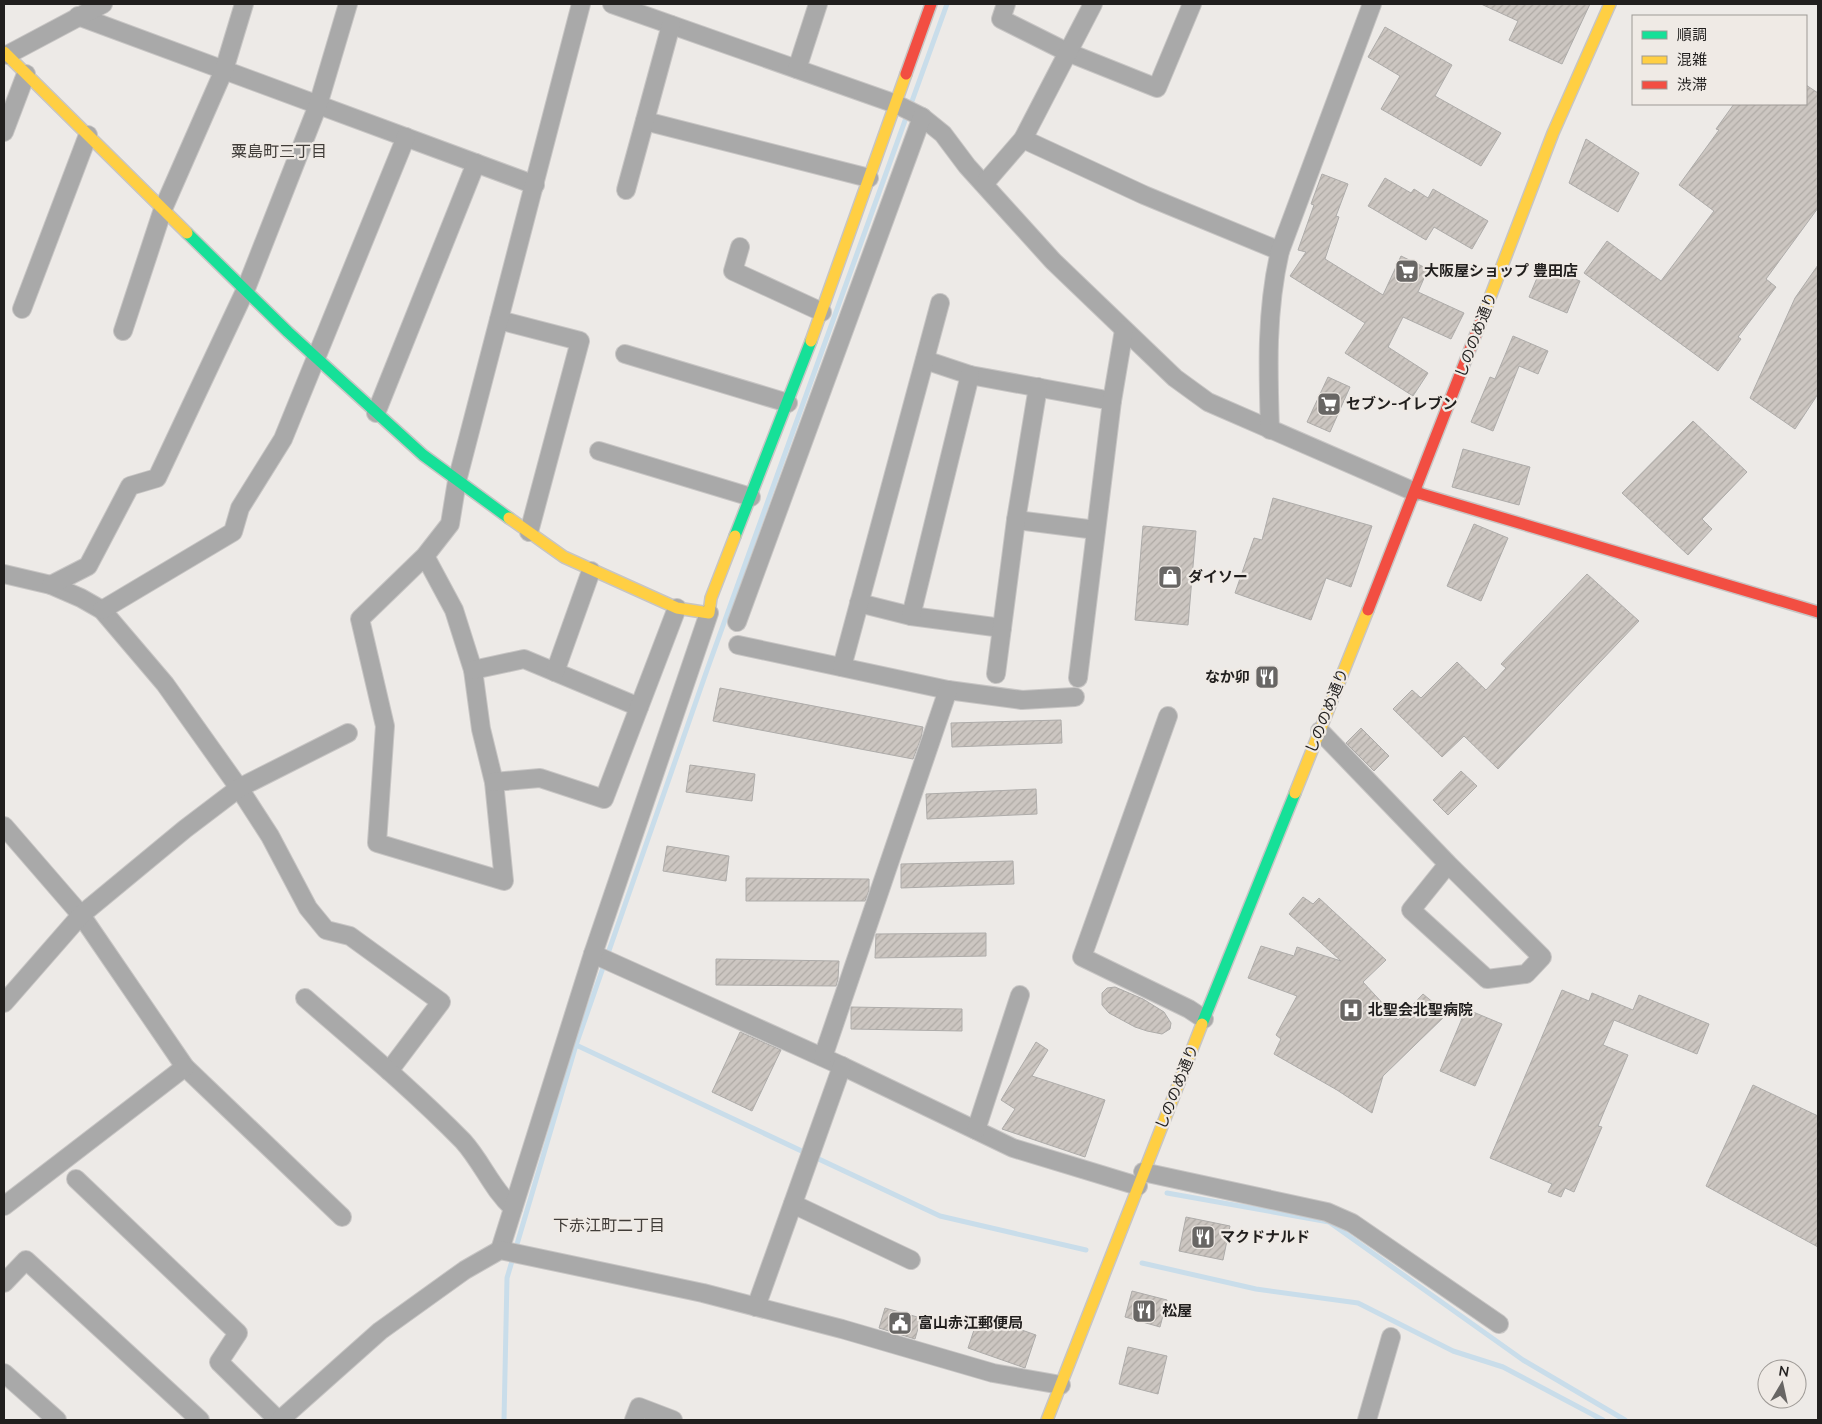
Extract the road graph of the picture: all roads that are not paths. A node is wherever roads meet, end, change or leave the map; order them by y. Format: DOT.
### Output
graph roads {
  1 [pos="103,4"];
  2 [pos="244,4"];
  3 [pos="348,4"];
  4 [pos="581,4"];
  5 [pos="612,4"];
  6 [pos="818,4"];
  7 [pos="931,4"];
  8 [pos="1006,4"];
  9 [pos="1093,4"];
  10 [pos="1192,4"];
  11 [pos="1372,4"];
  12 [pos="1610,4"];
  13 [pos="81,10"];
  14 [pos="671,25"];
  15 [pos="1067,52"];
  16 [pos="5,54"];
  17 [pos="797,69"];
  18 [pos="224,70"];
  19 [pos="26,74"];
  20 [pos="318,105"];
  21 [pos="899,106"];
  22 [pos="920,116"];
  23 [pos="645,121"];
  24 [pos="4,132"];
  25 [pos="88,134"];
  26 [pos="406,137"];
  27 [pos="1023,139"];
  28 [pos="476,163"];
  29 [pos="869,178"];
  30 [pos="984,184"];
  31 [pos="535,185"];
  32 [pos="626,190"];
  33 [pos="163,210"];
  34 [pos="740,247"];
  35 [pos="1280,251"];
  36 [pos="246,290"];
  37 [pos="940,303"];
  38 [pos="22,309"];
  39 [pos="822,312"];
  40 [pos="499,320"];
  41 [pos="1124,330"];
  42 [pos="123,331"];
  43 [pos="625,354"];
  44 [pos="316,358"];
  45 [pos="925,360"];
  46 [pos="970,375"];
  47 [pos="1038,387"];
  48 [pos="1112,401"];
  49 [pos="788,403"];
  50 [pos="376,413"];
  51 [pos="1270,430"];
  52 [pos="599,451"];
  53 [pos="457,481"];
  54 [pos="1415,492"];
  55 [pos="751,497"];
  56 [pos="1016,520"];
  57 [pos="1096,530"];
  58 [pos="529,532"];
  59 [pos="425,556"];
  60 [pos="591,571"];
  61 [pos="4,574"];
  62 [pos="51,586"];
  63 [pos="859,603"];
  64 [pos="677,608"];
  65 [pos="102,610"];
  66 [pos="1818,612"];
  67 [pos="709,613"];
  68 [pos="911,616"];
  69 [pos="738,622"];
  70 [pos="1002,628"];
  71 [pos="738,645"];
  72 [pos="842,667"];
  73 [pos="473,670"];
  74 [pos="555,672"];
  75 [pos="996,674"];
  76 [pos="1078,678"];
  77 [pos="948,690"];
  78 [pos="1075,697"];
  79 [pos="639,707"];
  80 [pos="1168,716"];
  81 [pos="1320,731"];
  82 [pos="348,733"];
  83 [pos="494,782"];
  84 [pos="239,788"];
  85 [pos="4,826"];
  86 [pos="1448,864"];
  87 [pos="80,915"];
  88 [pos="601,958"];
  89 [pos="1020,995"];
  90 [pos="305,998"];
  91 [pos="4,1003"];
  92 [pos="1204,1019"];
  93 [pos="823,1057"];
  94 [pos="842,1066"];
  95 [pos="185,1067"];
  96 [pos="389,1071"];
  97 [pos="976,1130"];
  98 [pos="76,1179"];
  99 [pos="1140,1179"];
  100 [pos="794,1204"];
  101 [pos="4,1206"];
  102 [pos="513,1208"];
  103 [pos="342,1217"];
  104 [pos="510,1252"];
  105 [pos="911,1260"];
  106 [pos="4,1283"];
  107 [pos="756,1307"];
  108 [pos="1499,1324"];
  109 [pos="1391,1337"];
  110 [pos="4,1373"];
  111 [pos="1060,1385"];
  112 [pos="57,1420"];
  113 [pos="200,1420"];
  114 [pos="279,1420"];
  115 [pos="634,1420"];
  116 [pos="673,1420"];
  117 [pos="1047,1420"];
  118 [pos="1367,1420"];
  1 -- 13 [label="street"];
  2 -- 18 [label="street"];
  3 -- 20 [label="street"];
  4 -- 31 [label="street"];
  5 -- 14 [label="street"];
  6 -- 17 [label="street"];
  7 -- 21 [label="street"];
  8 -- 15 [label="street"];
  9 -- 15 [label="street"];
  10 -- 15 [label="street"];
  11 -- 35 [label="street"];
  12 -- 54 [label="street, しののめ通り"];
  13 -- 16 [label="street"];
  13 -- 18 [label="street"];
  14 -- 17 [label="street"];
  14 -- 23 [label="street"];
  15 -- 27 [label="street"];
  16 -- 19 [label="street"];
  17 -- 21 [label="street"];
  18 -- 20 [label="street"];
  18 -- 33 [label="street"];
  19 -- 24 [label="street"];
  19 -- 25 [label="street"];
  20 -- 26 [label="street"];
  20 -- 36 [label="street"];
  21 -- 22 [label="street"];
  21 -- 29 [label="street"];
  22 -- 30 [label="street"];
  22 -- 69 [label="street"];
  23 -- 29 [label="street"];
  23 -- 32 [label="street"];
  25 -- 33 [label="street"];
  25 -- 38 [label="street"];
  26 -- 28 [label="street"];
  26 -- 44 [label="street"];
  27 -- 30 [label="street"];
  27 -- 35 [label="street"];
  28 -- 31 [label="street"];
  28 -- 50 [label="street"];
  29 -- 39 [label="street"];
  30 -- 41 [label="street"];
  31 -- 40 [label="street"];
  33 -- 36 [label="street"];
  33 -- 42 [label="street"];
  34 -- 39 [label="street"];
  35 -- 51 [label="street"];
  36 -- 44 [label="street"];
  36 -- 62 [label="street"];
  37 -- 45 [label="street"];
  39 -- 49 [label="street"];
  40 -- 53 [label="street"];
  40 -- 58 [label="street"];
  41 -- 48 [label="street"];
  41 -- 51 [label="street"];
  43 -- 49 [label="street"];
  44 -- 50 [label="street"];
  44 -- 65 [label="street"];
  45 -- 46 [label="street"];
  45 -- 63 [label="street"];
  46 -- 47 [label="street"];
  46 -- 68 [label="street"];
  47 -- 48 [label="street"];
  47 -- 56 [label="street"];
  48 -- 57 [label="street"];
  49 -- 55 [label="street"];
  50 -- 53 [label="street"];
  51 -- 54 [label="street"];
  52 -- 55 [label="street"];
  53 -- 58 [label="street"];
  53 -- 59 [label="street"];
  54 -- 66 [label="street"];
  54 -- 81 [label="street, しののめ通り"];
  55 -- 67 [label="street"];
  56 -- 57 [label="street"];
  56 -- 70 [label="street"];
  57 -- 76 [label="street"];
  58 -- 60 [label="street"];
  59 -- 73 [label="street"];
  59 -- 83 [label="street"];
  60 -- 64 [label="street"];
  60 -- 74 [label="street"];
  61 -- 62 [label="street"];
  62 -- 65 [label="street"];
  63 -- 68 [label="street"];
  63 -- 72 [label="street"];
  64 -- 67 [label="street"];
  64 -- 79 [label="street"];
  65 -- 84 [label="street"];
  67 -- 88 [label="street"];
  68 -- 70 [label="street"];
  70 -- 75 [label="street"];
  71 -- 72 [label="street"];
  72 -- 77 [label="street"];
  73 -- 74 [label="street"];
  73 -- 83 [label="street"];
  74 -- 79 [label="street"];
  77 -- 78 [label="street"];
  77 -- 93 [label="street"];
  79 -- 83 [label="street"];
  80 -- 92 [label="street"];
  81 -- 86 [label="street"];
  81 -- 92 [label="street, しののめ通り"];
  82 -- 84 [label="street"];
  84 -- 87 [label="street"];
  84 -- 96 [label="street"];
  85 -- 87 [label="street"];
  86 -- 86 [label="street"];
  87 -- 91 [label="street"];
  87 -- 95 [label="street"];
  88 -- 93 [label="street"];
  88 -- 102 [label="street"];
  89 -- 97 [label="street"];
  90 -- 96 [label="street"];
  92 -- 99 [label="street, しののめ通り"];
  93 -- 94 [label="street"];
  94 -- 97 [label="street"];
  94 -- 100 [label="street"];
  95 -- 101 [label="street"];
  95 -- 103 [label="street"];
  96 -- 102 [label="street"];
  97 -- 99 [label="street"];
  98 -- 114 [label="street"];
  99 -- 108 [label="street"];
  99 -- 111 [label="street, しののめ通り"];
  100 -- 105 [label="street"];
  100 -- 107 [label="street"];
  102 -- 104 [label="street"];
  104 -- 107 [label="street"];
  104 -- 114 [label="street"];
  106 -- 113 [label="street"];
  107 -- 111 [label="street"];
  109 -- 118 [label="street"];
  110 -- 112 [label="street"];
  111 -- 117 [label="street, しののめ通り"];
  115 -- 116 [label="street"];
}
